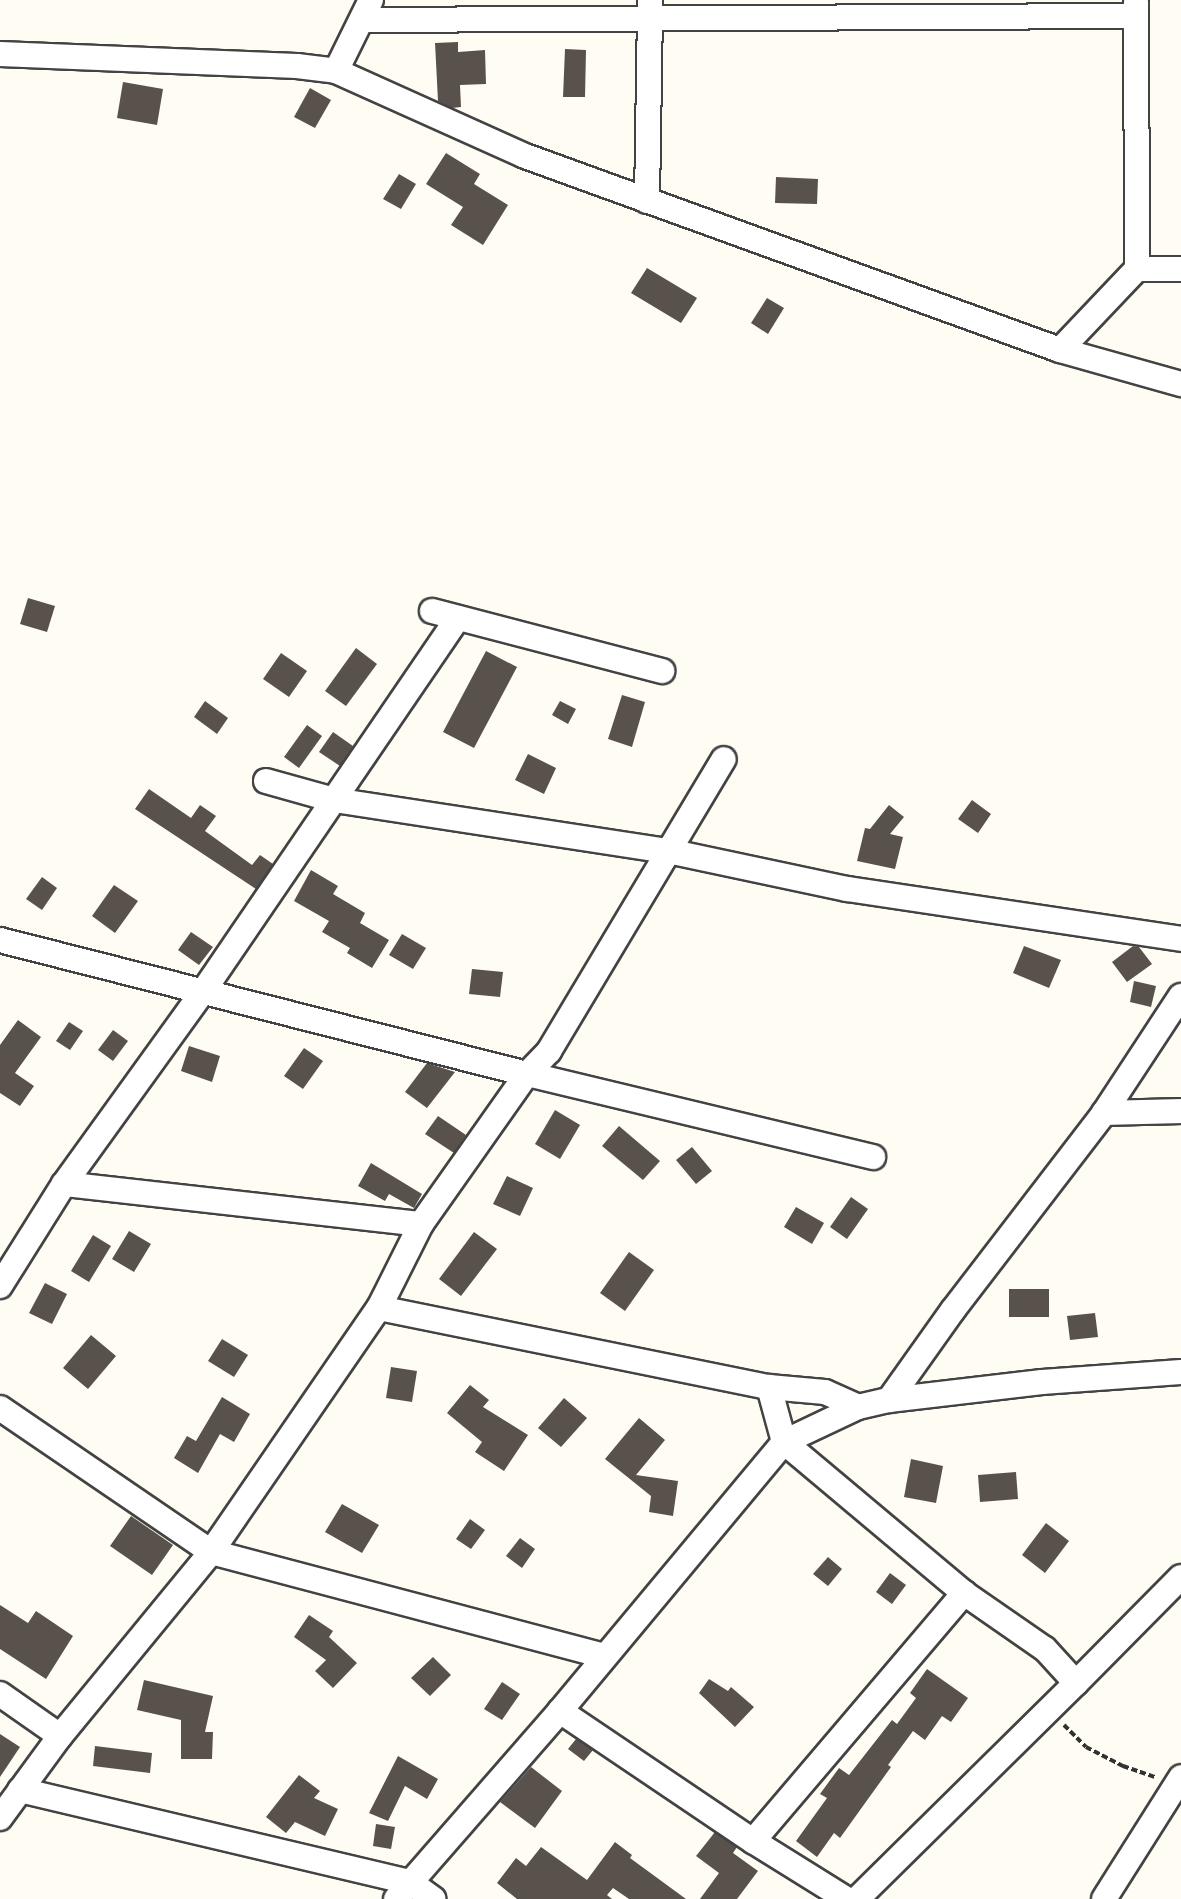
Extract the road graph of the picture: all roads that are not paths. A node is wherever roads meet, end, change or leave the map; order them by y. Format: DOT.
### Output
graph roads {
  1 [pos="650,8"];
  2 [pos="1136,8"];
  3 [pos="367,10"];
  4 [pos="0,54"];
  5 [pos="336,71"];
  6 [pos="647,201"];
  7 [pos="1137,269"];
  8 [pos="1181,269"];
  9 [pos="1060,350"];
  10 [pos="1181,384"];
  11 [pos="432,611"];
  12 [pos="457,619"];
  13 [pos="662,671"];
  14 [pos="724,759"];
  15 [pos="266,781"];
  16 [pos="334,800"];
  17 [pos="668,851"];
  18 [pos="1181,939"];
  19 [pos="0,940"];
  20 [pos="204,990"];
  21 [pos="1181,996"];
  22 [pos="527,1074"];
  23 [pos="1181,1111"];
  24 [pos="1104,1113"];
  25 [pos="873,1157"];
  26 [pos="64,1184"];
  27 [pos="421,1224"];
  28 [pos="0,1287"];
  29 [pos="379,1308"];
  30 [pos="1181,1372"];
  31 [pos="769,1387"];
  32 [pos="889,1400"];
  33 [pos="858,1407"];
  34 [pos="0,1408"];
  35 [pos="784,1442"];
  36 [pos="211,1552"];
  37 [pos="1181,1577"];
  38 [pos="964,1593"];
  39 [pos="605,1656"];
  40 [pos="1076,1683"];
  41 [pos="0,1694"];
  42 [pos="560,1711"];
  43 [pos="60,1736"];
  44 [pos="1179,1780"];
  45 [pos="20,1790"];
  46 [pos="0,1818"];
  47 [pos="753,1841"];
  48 [pos="403,1891"];
  49 [pos="433,1899"];
  50 [pos="846,1899"];
  51 [pos="857,1899"];
  52 [pos="1104,1899"];
  1 -- 2 [label="street"];
  1 -- 3 [label="street"];
  1 -- 6 [label="street"];
  2 -- 7 [label="street"];
  3 -- 5 [label="street"];
  4 -- 5 [label="street"];
  5 -- 6 [label="street"];
  6 -- 9 [label="street"];
  7 -- 8 [label="street"];
  7 -- 9 [label="street"];
  9 -- 10 [label="street"];
  11 -- 12 [label="street"];
  12 -- 13 [label="street"];
  12 -- 16 [label="street"];
  14 -- 17 [label="street"];
  15 -- 16 [label="street"];
  16 -- 17 [label="street"];
  16 -- 20 [label="street"];
  17 -- 18 [label="street"];
  17 -- 22 [label="street"];
  19 -- 20 [label="street"];
  20 -- 22 [label="street"];
  20 -- 26 [label="street"];
  21 -- 24 [label="street"];
  22 -- 25 [label="street"];
  22 -- 27 [label="street"];
  23 -- 24 [label="street"];
  24 -- 32 [label="street"];
  26 -- 27 [label="street"];
  26 -- 28 [label="street"];
  27 -- 29 [label="street"];
  29 -- 31 [label="street"];
  29 -- 36 [label="street"];
  30 -- 32 [label="street"];
  31 -- 33 [label="street"];
  31 -- 35 [label="street"];
  32 -- 33 [label="street"];
  33 -- 35 [label="street"];
  34 -- 36 [label="street"];
  35 -- 38 [label="street"];
  35 -- 39 [label="street"];
  36 -- 39 [label="street"];
  36 -- 43 [label="street"];
  37 -- 40 [label="street"];
  38 -- 40 [label="street"];
  38 -- 47 [label="street"];
  39 -- 42 [label="street"];
  40 -- 51 [label="street"];
  41 -- 43 [label="street"];
  42 -- 47 [label="street"];
  42 -- 48 [label="street"];
  43 -- 45 [label="street"];
  44 -- 52 [label="street"];
  45 -- 46 [label="street"];
  45 -- 48 [label="street"];
  47 -- 50 [label="street"];
  48 -- 49 [label="street"];
}
